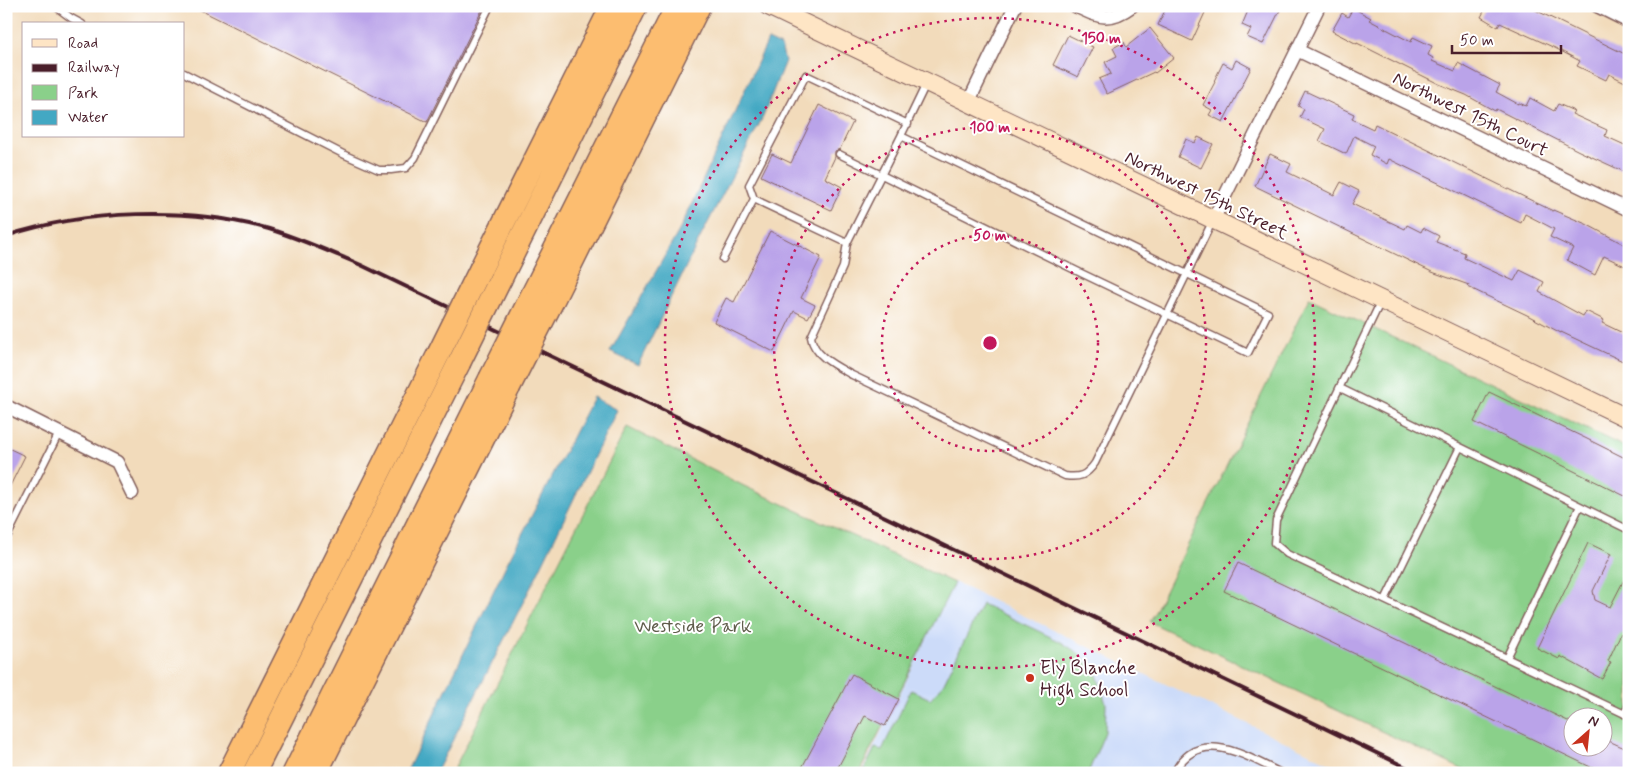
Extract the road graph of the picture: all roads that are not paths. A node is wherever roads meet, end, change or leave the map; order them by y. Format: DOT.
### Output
graph roads {
  1 [pos="55,6"];
  2 [pos="490,6"];
  3 [pos="612,6"];
  4 [pos="699,6"];
  5 [pos="768,6"];
  6 [pos="1015,6"];
  7 [pos="1075,6"];
  8 [pos="1132,6"];
  9 [pos="1320,6"];
  10 [pos="1597,6"];
  11 [pos="636,7"];
  12 [pos="677,21"];
  13 [pos="78,22"];
  14 [pos="1629,22"];
  15 [pos="1297,50"];
  16 [pos="185,74"];
  17 [pos="927,83"];
  18 [pos="968,103"];
  19 [pos="908,124"];
  20 [pos="901,136"];
  21 [pos="839,154"];
  22 [pos="882,175"];
  23 [pos="754,199"];
  24 [pos="1629,210"];
  25 [pos="1213,220"];
  26 [pos="847,243"];
  27 [pos="723,259"];
  28 [pos="491,273"];
  29 [pos="1186,274"];
  30 [pos="1382,300"];
  31 [pos="1167,314"];
  32 [pos="449,358"];
  33 [pos="500,383"];
  34 [pos="1340,388"];
  35 [pos="6,406"];
  36 [pos="1629,419"];
  37 [pos="59,433"];
  38 [pos="1460,447"];
  39 [pos="132,493"];
  40 [pos="1580,506"];
  41 [pos="1629,530"];
  42 [pos="6,539"];
  43 [pos="1385,600"];
  44 [pos="1507,658"];
  45 [pos="1629,704"];
  46 [pos="1626,715"];
  47 [pos="229,773"];
  48 [pos="254,773"];
  49 [pos="294,773"];
  50 [pos="316,773"];
  51 [pos="1174,773"];
  52 [pos="1281,773"];
  1 -- 13 [label="lane"];
  2 -- 16 [label="lane"];
  3 -- 28 [label="highway"];
  4 -- 12 [label="highway"];
  5 -- 17 [label="street, Northwest 15th Street"];
  6 -- 18 [label="street"];
  7 -- 8 [label="street"];
  9 -- 15 [label="street"];
  10 -- 14 [label="street"];
  11 -- 28 [label="highway"];
  12 -- 33 [label="highway, bridge"];
  15 -- 24 [label="street, Northwest 15th Court"];
  15 -- 25 [label="street"];
  17 -- 18 [label="street, Northwest 15th Street"];
  17 -- 19 [label="lane"];
  18 -- 25 [label="street, Northwest 15th Street"];
  19 -- 20 [label="lane"];
  19 -- 23 [label="lane"];
  20 -- 22 [label="lane"];
  20 -- 29 [label="lane"];
  21 -- 22 [label="lane"];
  22 -- 26 [label="lane"];
  22 -- 31 [label="lane"];
  23 -- 26 [label="lane"];
  23 -- 27 [label="lane"];
  25 -- 29 [label="lane"];
  25 -- 30 [label="street, Northwest 15th Street"];
  26 -- 31 [label="lane"];
  28 -- 32 [label="highway, bridge"];
  29 -- 31 [label="lane"];
  29 -- 31 [label="lane"];
  30 -- 34 [label="lane"];
  30 -- 36 [label="street, Northwest 15th Street"];
  32 -- 47 [label="highway"];
  32 -- 48 [label="highway"];
  33 -- 49 [label="highway"];
  33 -- 50 [label="highway"];
  34 -- 38 [label="lane"];
  34 -- 43 [label="lane"];
  35 -- 37 [label="street"];
  37 -- 39 [label="street"];
  37 -- 42 [label="lane"];
  38 -- 40 [label="lane"];
  38 -- 43 [label="lane"];
  40 -- 41 [label="lane"];
  40 -- 44 [label="lane"];
  43 -- 44 [label="lane"];
  44 -- 46 [label="lane"];
  45 -- 46 [label="lane"];
  51 -- 52 [label="lane"];
}
